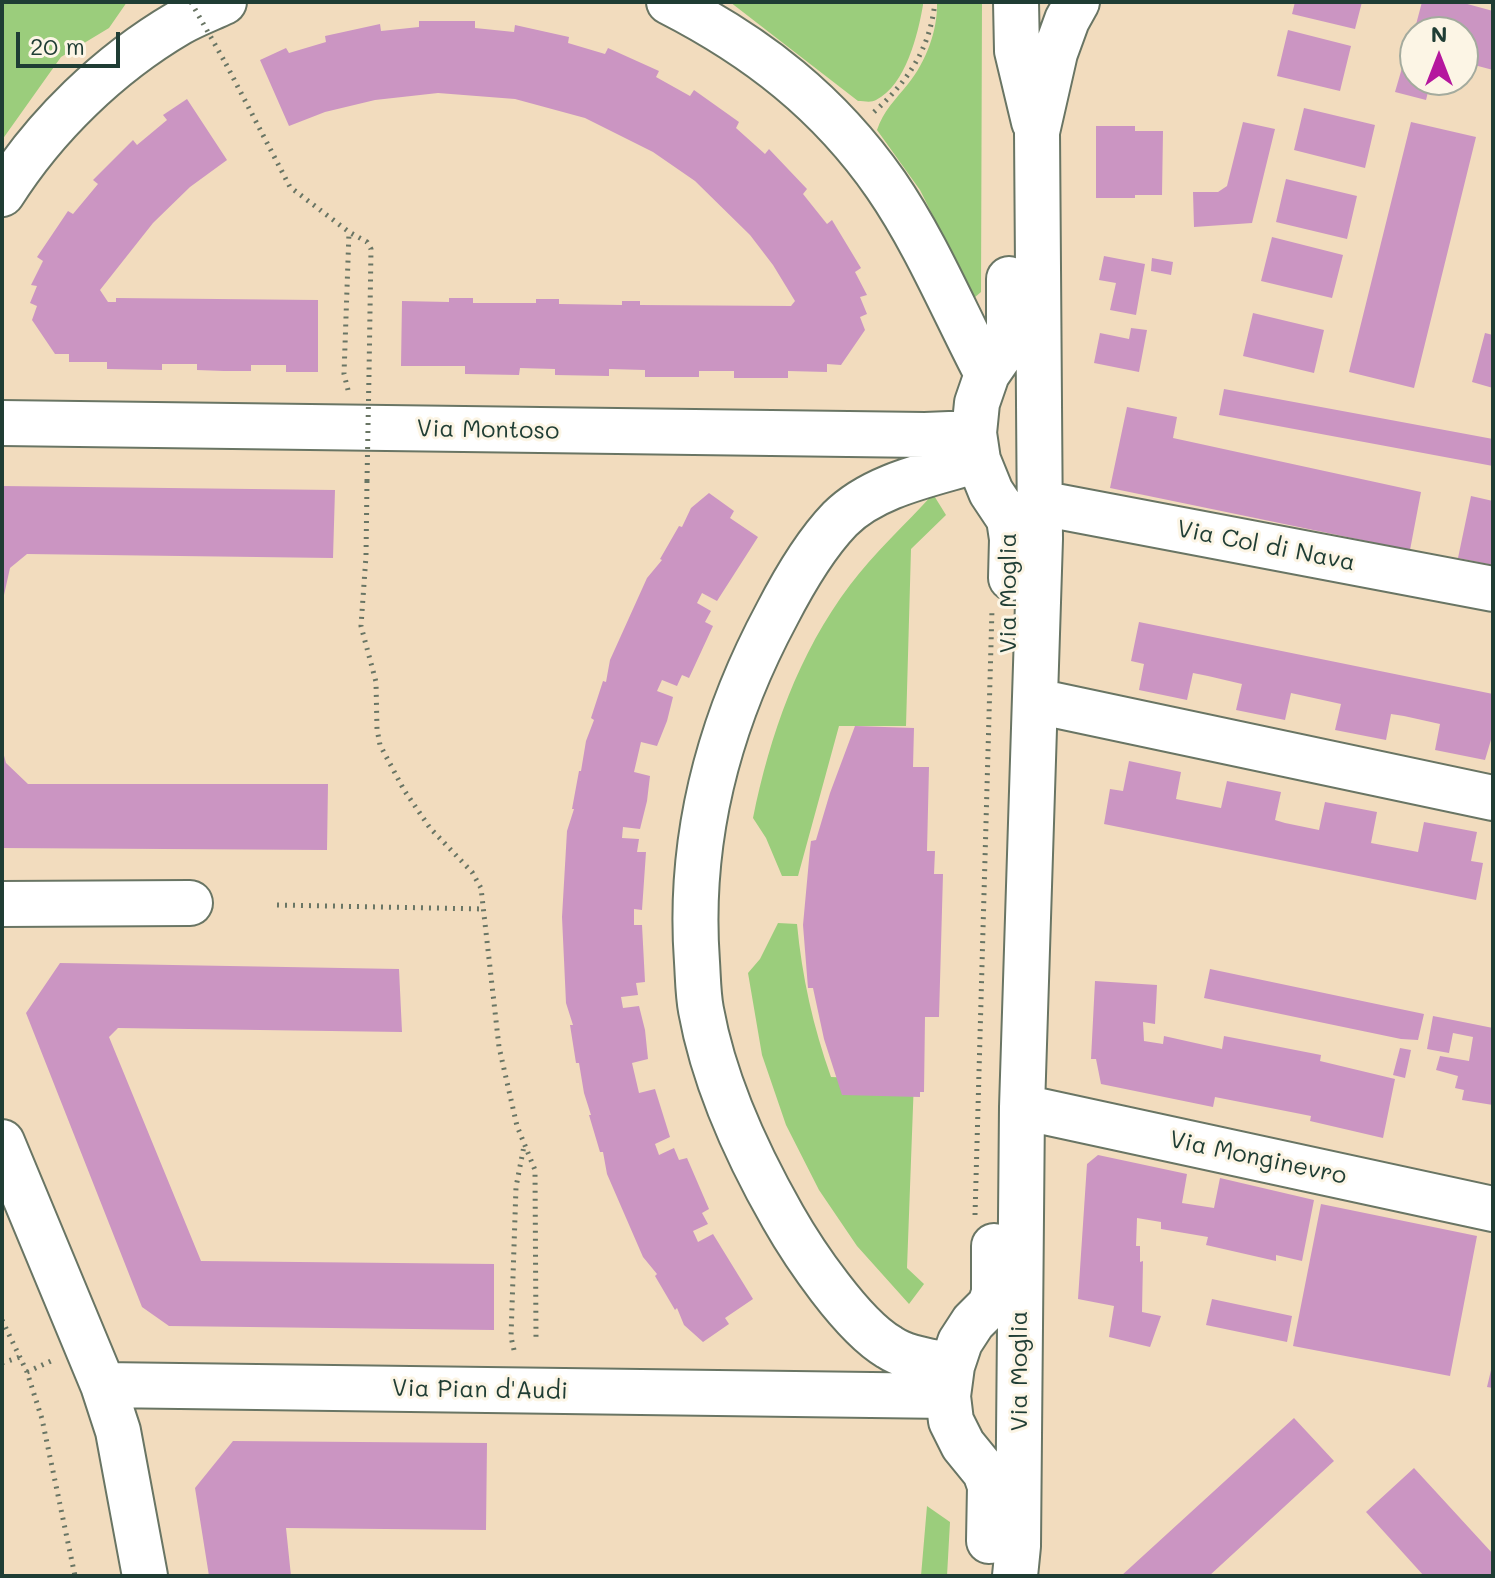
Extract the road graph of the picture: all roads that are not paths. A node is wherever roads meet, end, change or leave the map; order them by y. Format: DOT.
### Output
graph roads {
  1 [pos="224,2"];
  2 [pos="669,2"];
  3 [pos="1016,2"];
  4 [pos="1077,2"];
  5 [pos="1037,132"];
  6 [pos="2,194"];
  7 [pos="1037,196"];
  8 [pos="987,374"];
  9 [pos="2,423"];
  10 [pos="976,447"];
  11 [pos="1040,503"];
  12 [pos="1493,589"];
  13 [pos="1036,701"];
  14 [pos="1493,798"];
  15 [pos="1032,818"];
  16 [pos="190,903"];
  17 [pos="2,904"];
  18 [pos="1022,1107"];
  19 [pos="2,1142"];
  20 [pos="1021,1165"];
  21 [pos="1493,1209"];
  22 [pos="861,1323"];
  23 [pos="950,1381"];
  24 [pos="103,1385"];
  25 [pos="856,1395"];
  26 [pos="145,1576"];
  27 [pos="1003,1576"];
  28 [pos="1015,1576"];
  1 -- 6 [label="street"];
  2 -- 8 [label="street"];
  3 -- 5 [label="street, Via Moglia"];
  4 -- 5 [label="street, Via Moglia"];
  5 -- 7 [label="street, Via Moglia"];
  7 -- 8 [label="street, Via Moglia"];
  7 -- 11 [label="street, Via Moglia"];
  8 -- 10 [label="street, Via Moglia"];
  9 -- 10 [label="street, Via Montoso"];
  10 -- 15 [label="street, Via Moglia"];
  10 -- 22 [label="street"];
  11 -- 12 [label="street, Via Col di Nava"];
  11 -- 13 [label="street, Via Moglia"];
  13 -- 14 [label="street"];
  13 -- 15 [label="street, Via Moglia"];
  15 -- 18 [label="street, Via Moglia"];
  16 -- 17 [label="street"];
  18 -- 20 [label="street, Via Moglia"];
  18 -- 21 [label="street, Via Monginevro"];
  19 -- 24 [label="street"];
  20 -- 23 [label="street, Via Moglia"];
  20 -- 28 [label="street, Via Moglia"];
  22 -- 23 [label="street"];
  22 -- 25 [label="street"];
  23 -- 25 [label="street, Via Pian d'Audi"];
  23 -- 27 [label="street"];
  24 -- 25 [label="street, Via Pian d'Audi"];
  24 -- 26 [label="street"];
}
